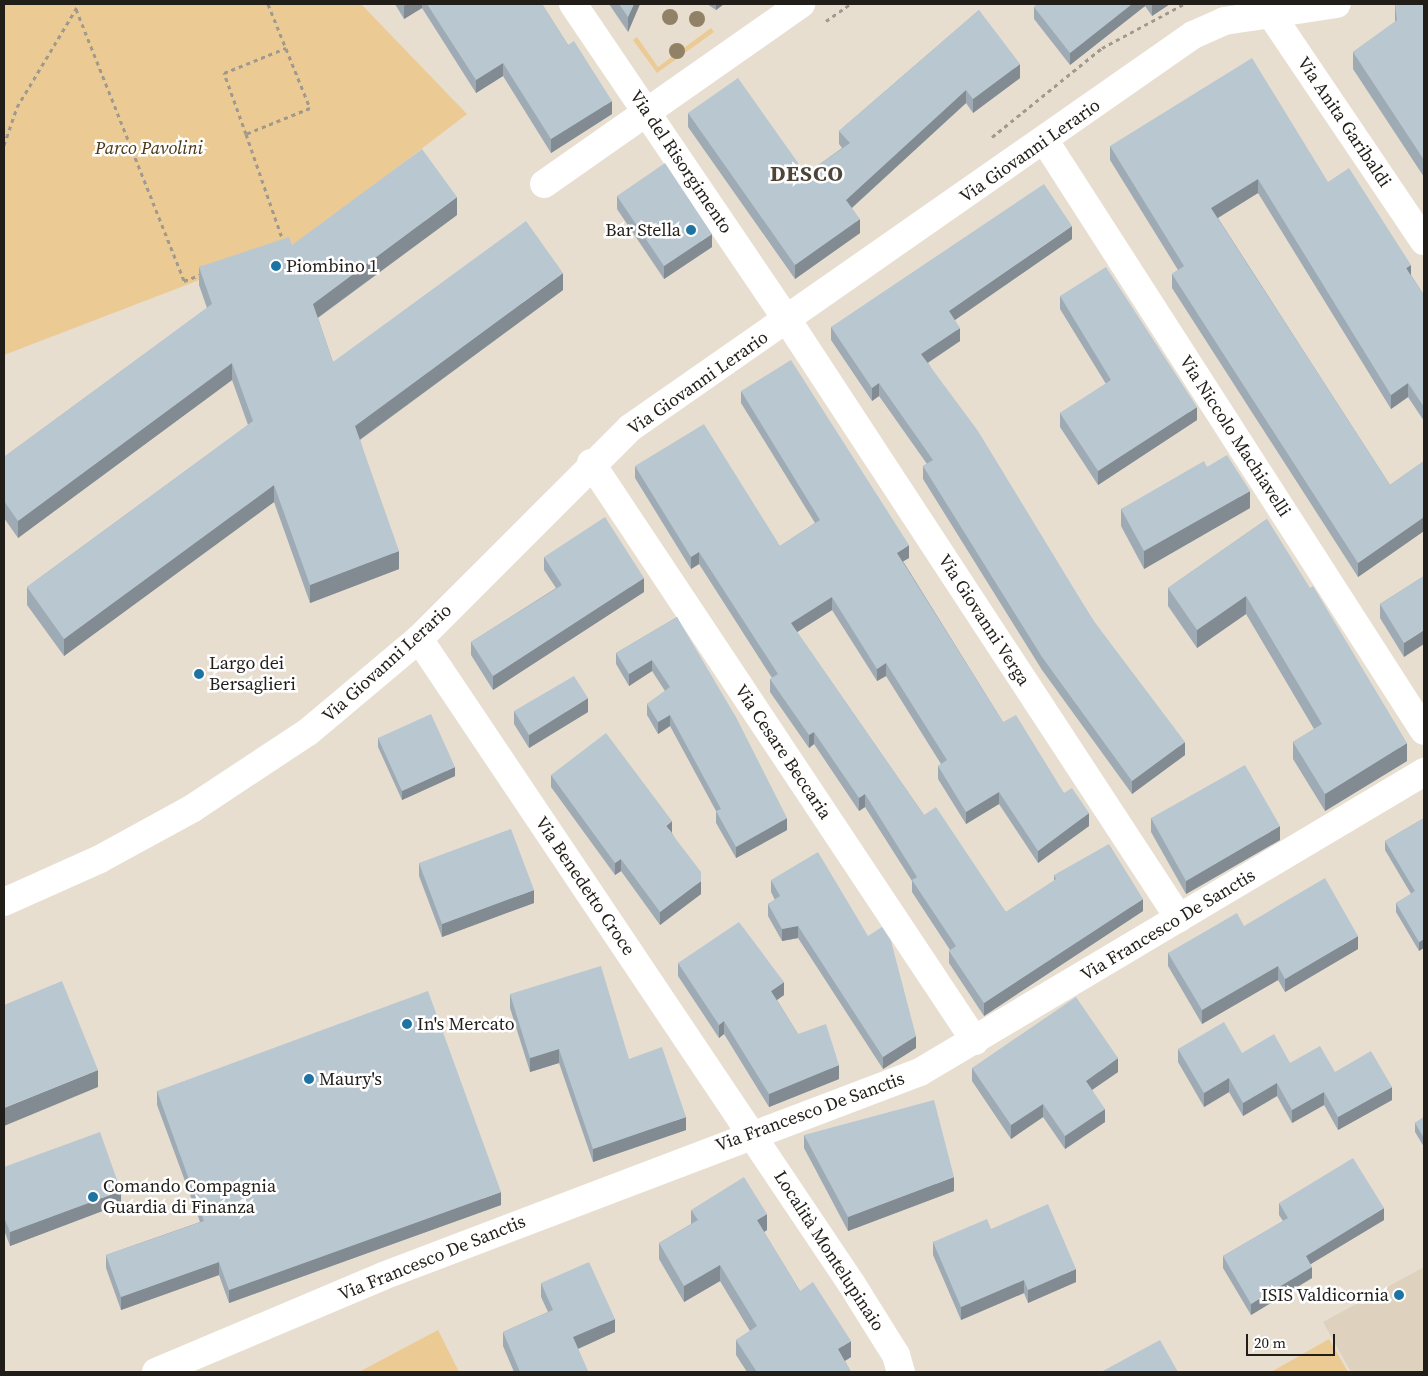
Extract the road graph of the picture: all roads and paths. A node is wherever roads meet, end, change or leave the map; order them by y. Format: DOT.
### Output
graph roads {
  1 [pos="79,4"];
  2 [pos="268,4"];
  3 [pos="573,4"];
  4 [pos="801,4"];
  5 [pos="1184,4"];
  6 [pos="1337,4"];
  7 [pos="76,9"];
  8 [pos="1267,9"];
  9 [pos="286,48"];
  10 [pos="648,112"];
  11 [pos="246,134"];
  12 [pos="990,139"];
  13 [pos="1045,141"];
  14 [pos="4,145"];
  15 [pos="544,184"];
  16 [pos="1423,236"];
  17 [pos="275,247"];
  18 [pos="211,271"];
  19 [pos="788,321"];
  20 [pos="591,464"];
  21 [pos="419,639"];
  22 [pos="1424,731"];
  23 [pos="1424,772"];
  24 [pos="4,902"];
  25 [pos="1179,918"];
  26 [pos="975,1041"];
  27 [pos="752,1132"];
  28 [pos="156,1372"];
  29 [pos="901,1372"];
  1 -- 7 [label="path"];
  2 -- 9 [label="path"];
  3 -- 10 [label="street, Via del Risorgimento"];
  4 -- 10 [label="street"];
  5 -- 12 [label="path"];
  6 -- 8 [label="street, Via Giovanni Lerario"];
  7 -- 14 [label="path"];
  7 -- 18 [label="path"];
  8 -- 13 [label="street, Via Giovanni Lerario"];
  8 -- 16 [label="street, Via Anita Garibaldi"];
  9 -- 11 [label="path"];
  9 -- 11 [label="path"];
  10 -- 15 [label="street"];
  10 -- 19 [label="street, Via del Risorgimento"];
  11 -- 17 [label="path"];
  13 -- 19 [label="street, Via Giovanni Lerario"];
  13 -- 22 [label="street, Via Niccolo Machiavelli"];
  19 -- 20 [label="street, Via Giovanni Lerario"];
  19 -- 25 [label="street, Via Giovanni Verga"];
  20 -- 21 [label="street, Via Giovanni Lerario"];
  20 -- 26 [label="street, Via Cesare Beccaria"];
  21 -- 24 [label="street, Via Giovanni Lerario"];
  21 -- 27 [label="street, Via Benedetto Croce"];
  23 -- 25 [label="street, Via Francesco De Sanctis"];
  25 -- 26 [label="street, Via Francesco De Sanctis"];
  26 -- 27 [label="street, Via Francesco De Sanctis"];
  27 -- 28 [label="street, Via Francesco De Sanctis"];
  27 -- 29 [label="street, Località Montelupinaio"];
}
